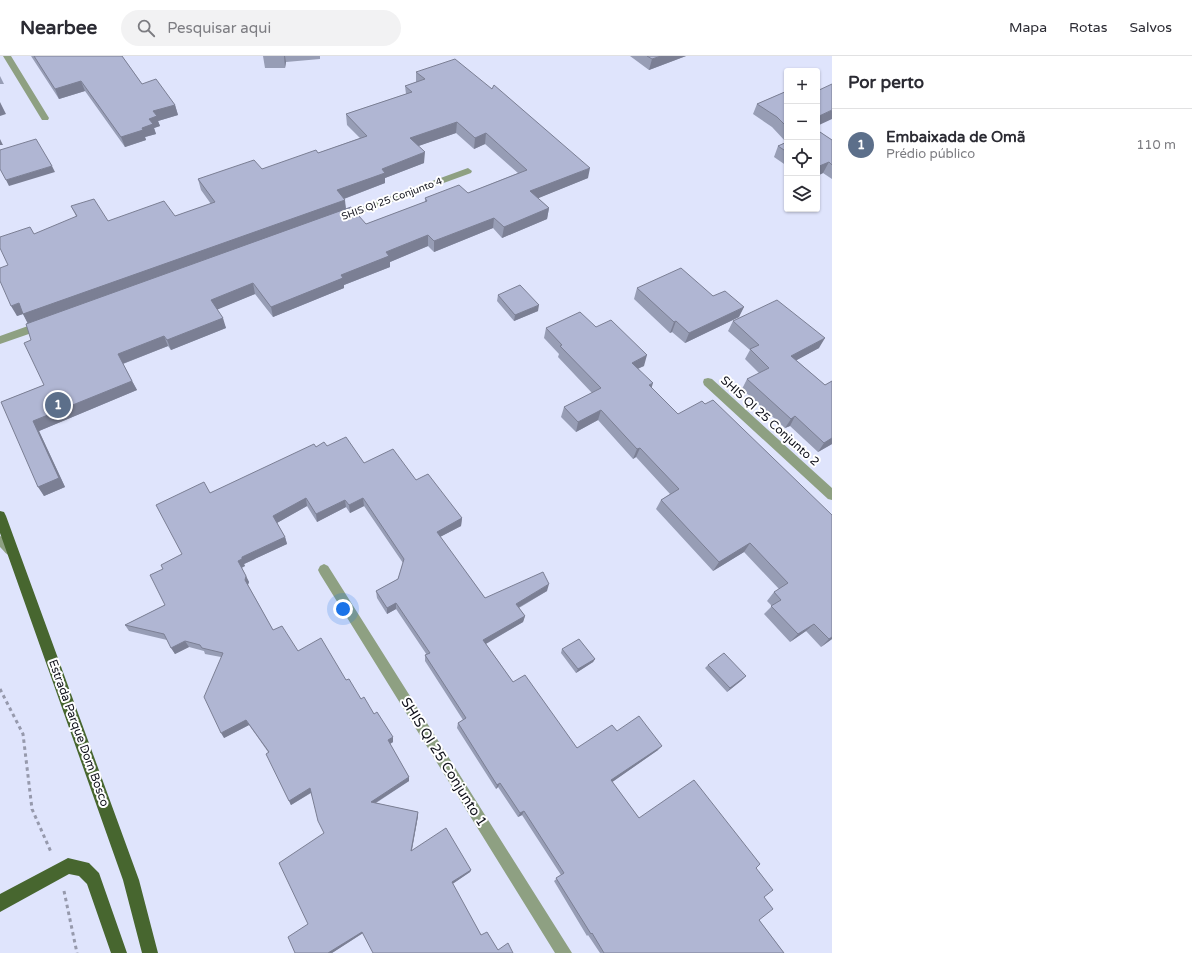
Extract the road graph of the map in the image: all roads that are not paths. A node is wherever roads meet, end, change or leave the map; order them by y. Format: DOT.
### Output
graph roads {
  1 [pos="7,56"];
  2 [pos="45,118"];
  3 [pos="468,171"];
  4 [pos="334,220"];
  5 [pos="52,322"];
  6 [pos="0,340"];
  7 [pos="708,382"];
  8 [pos="832,495"];
  9 [pos="0,516"];
  10 [pos="0,540"];
  11 [pos="15,555"];
  12 [pos="324,570"];
  13 [pos="0,904"];
  14 [pos="119,953"];
  15 [pos="150,953"];
  16 [pos="564,953"];
  1 -- 2 [label="street"];
  3 -- 4 [label="street, SHIS QI 25 Conjunto 4"];
  5 -- 6 [label="street"];
  7 -- 8 [label="street, SHIS QI 25 Conjunto 2"];
  9 -- 11 [label="main road, Estrada Parque Dom Bosco"];
  10 -- 11 [label="lane"];
  11 -- 15 [label="main road, Estrada Parque Dom Bosco"];
  12 -- 16 [label="street, SHIS QI 25 Conjunto 1"];
  13 -- 14 [label="main road"];
}
